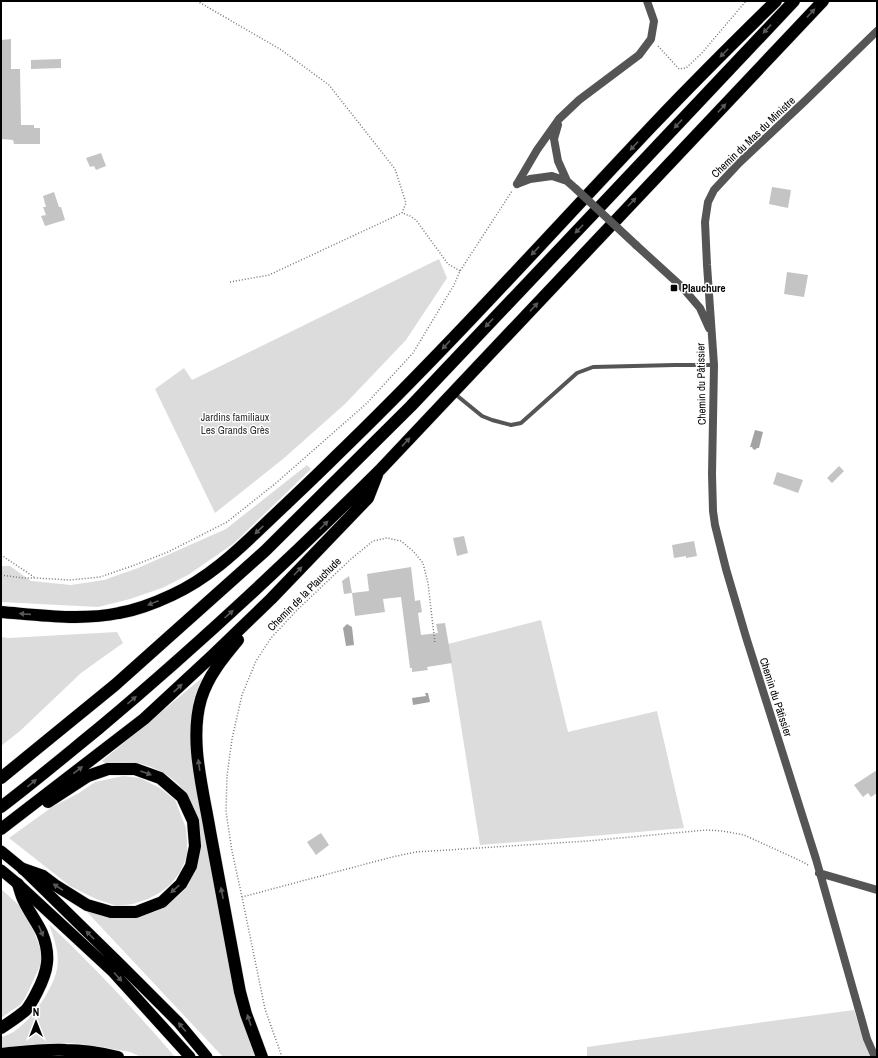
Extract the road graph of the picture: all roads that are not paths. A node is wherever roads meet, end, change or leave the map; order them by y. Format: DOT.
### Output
graph roads {
  1 [pos="647,1"];
  2 [pos="776,1"];
  3 [pos="794,1"];
  4 [pos="822,1"];
  5 [pos="877,32"];
  6 [pos="559,119"];
  7 [pos="567,181"];
  8 [pos="711,334"];
  9 [pos="714,366"];
  10 [pos="453,393"];
  11 [pos="379,470"];
  12 [pos="271,599"];
  13 [pos="1,612"];
  14 [pos="1,778"];
  15 [pos="1,807"];
  16 [pos="25,811"];
  17 [pos="1,829"];
  18 [pos="5,854"];
  19 [pos="23,869"];
  20 [pos="1,870"];
  21 [pos="819,873"];
  22 [pos="18,884"];
  23 [pos="877,890"];
  24 [pos="1,1028"];
  25 [pos="1,1054"];
  26 [pos="118,1057"];
  27 [pos="190,1057"];
  28 [pos="207,1057"];
  29 [pos="262,1057"];
  30 [pos="875,1057"];
  1 -- 6 [label="street"];
  2 -- 13 [label="highway, one-way"];
  3 -- 14 [label="highway, one-way"];
  10 -- 4 [label="highway, one-way"];
  5 -- 8 [label="street, Chemin du Mas du Ministre"];
  6 -- 7 [label="street"];
  6 -- 7 [label="street"];
  7 -- 8 [label="street, bridge"];
  8 -- 9 [label="street, Chemin du Pâtissier"];
  9 -- 10 [label="lane"];
  9 -- 21 [label="street, Chemin du Pâtissier"];
  11 -- 10 [label="highway, one-way"];
  12 -- 11 [label="highway, one-way"];
  15 -- 11 [label="highway, one-way"];
  16 -- 12 [label="highway, one-way"];
  29 -- 12 [label="highway, one-way"];
  16 -- 17 [label="highway"];
  16 -- 19 [label="highway, one-way"];
  18 -- 19 [label="highway"];
  28 -- 19 [label="highway, one-way"];
  20 -- 22 [label="highway"];
  21 -- 23 [label="street"];
  21 -- 30 [label="street, Chemin du Pâtissier"];
  22 -- 24 [label="highway, one-way"];
  22 -- 27 [label="highway, one-way"];
  25 -- 26 [label="highway"];
}
